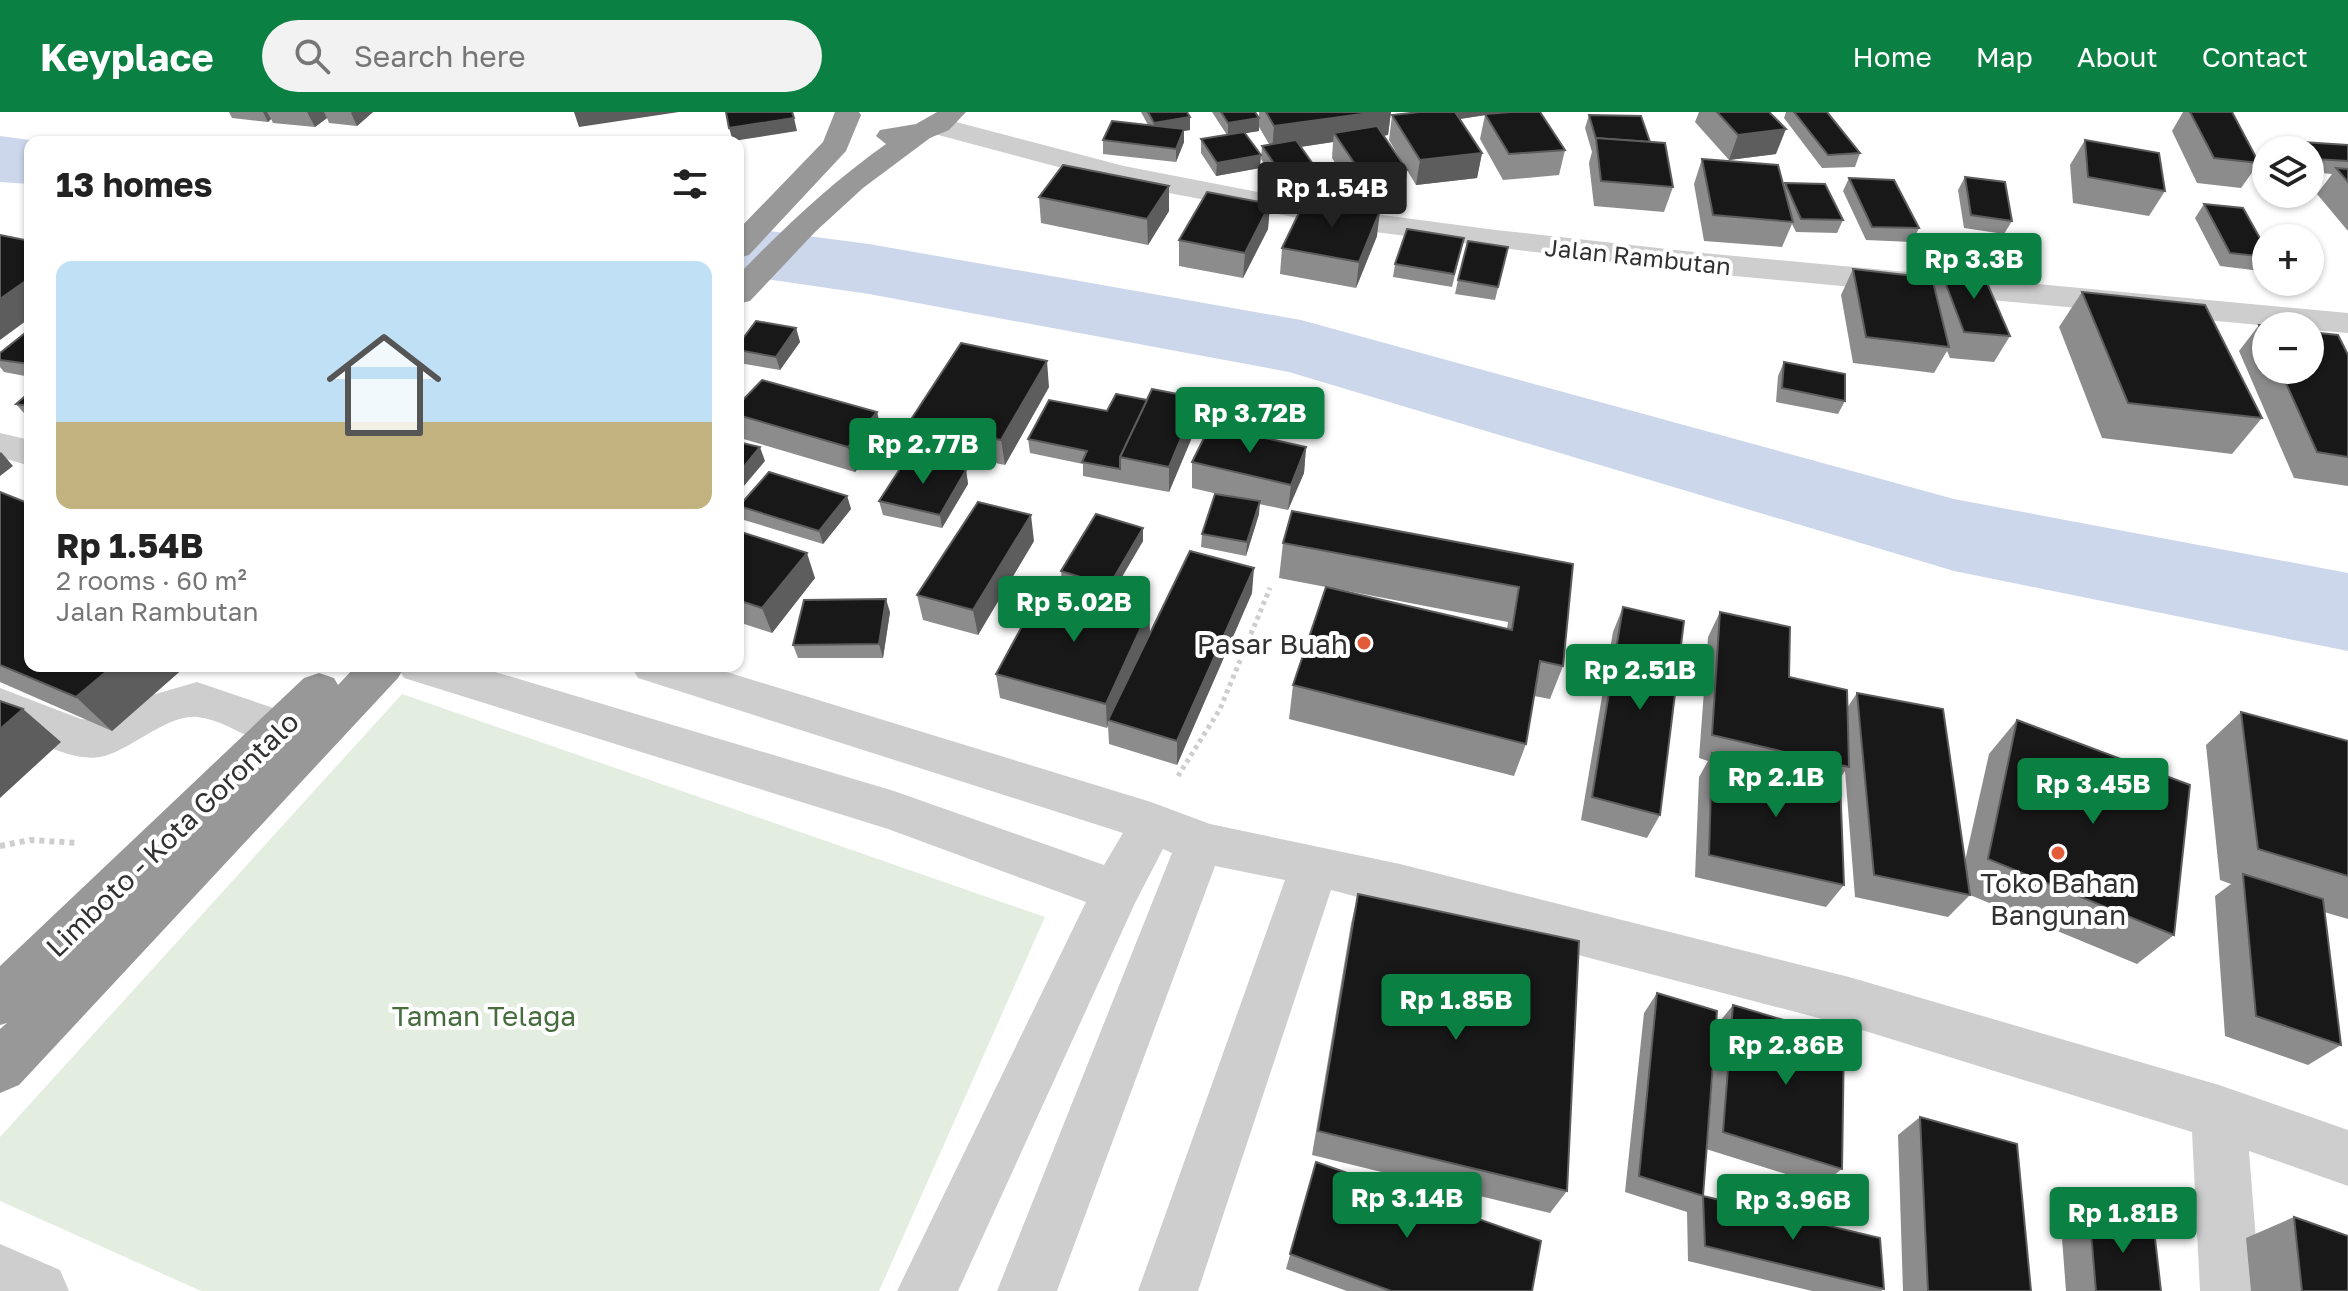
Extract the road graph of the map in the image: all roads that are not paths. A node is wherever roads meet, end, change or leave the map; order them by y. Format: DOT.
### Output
graph roads {
  1 [pos="847,114"];
  2 [pos="936,124"];
  3 [pos="744,242"];
  4 [pos="744,288"];
  5 [pos="2348,323"];
  6 [pos="0,445"];
  7 [pos="24,451"];
  8 [pos="337,672"];
  9 [pos="377,672"];
  10 [pos="439,672"];
  11 [pos="672,672"];
  12 [pos="0,705"];
  13 [pos="281,729"];
  14 [pos="1168,829"];
  15 [pos="1315,865"];
  16 [pos="1116,891"];
  17 [pos="0,1001"];
  18 [pos="0,1067"];
  19 [pos="2219,1112"];
  20 [pos="2348,1158"];
  21 [pos="0,1274"];
  22 [pos="39,1291"];
  23 [pos="927,1291"];
  24 [pos="1027,1291"];
  25 [pos="1168,1291"];
  26 [pos="2230,1291"];
  1 -- 2 [label="highway"];
  1 -- 3 [label="highway"];
  2 -- 4 [label="highway"];
  2 -- 5 [label="street, Jalan Rambutan"];
  6 -- 7 [label="street"];
  8 -- 13 [label="highway, Limboto - Kota Gorontalo"];
  9 -- 18 [label="highway"];
  10 -- 16 [label="street"];
  11 -- 14 [label="street"];
  12 -- 13 [label="street"];
  13 -- 17 [label="highway, Limboto - Kota Gorontalo"];
  14 -- 15 [label="street"];
  14 -- 16 [label="street"];
  14 -- 24 [label="street"];
  15 -- 19 [label="street"];
  15 -- 25 [label="street"];
  16 -- 23 [label="street"];
  19 -- 20 [label="street"];
  19 -- 26 [label="street"];
  21 -- 22 [label="street"];
}
